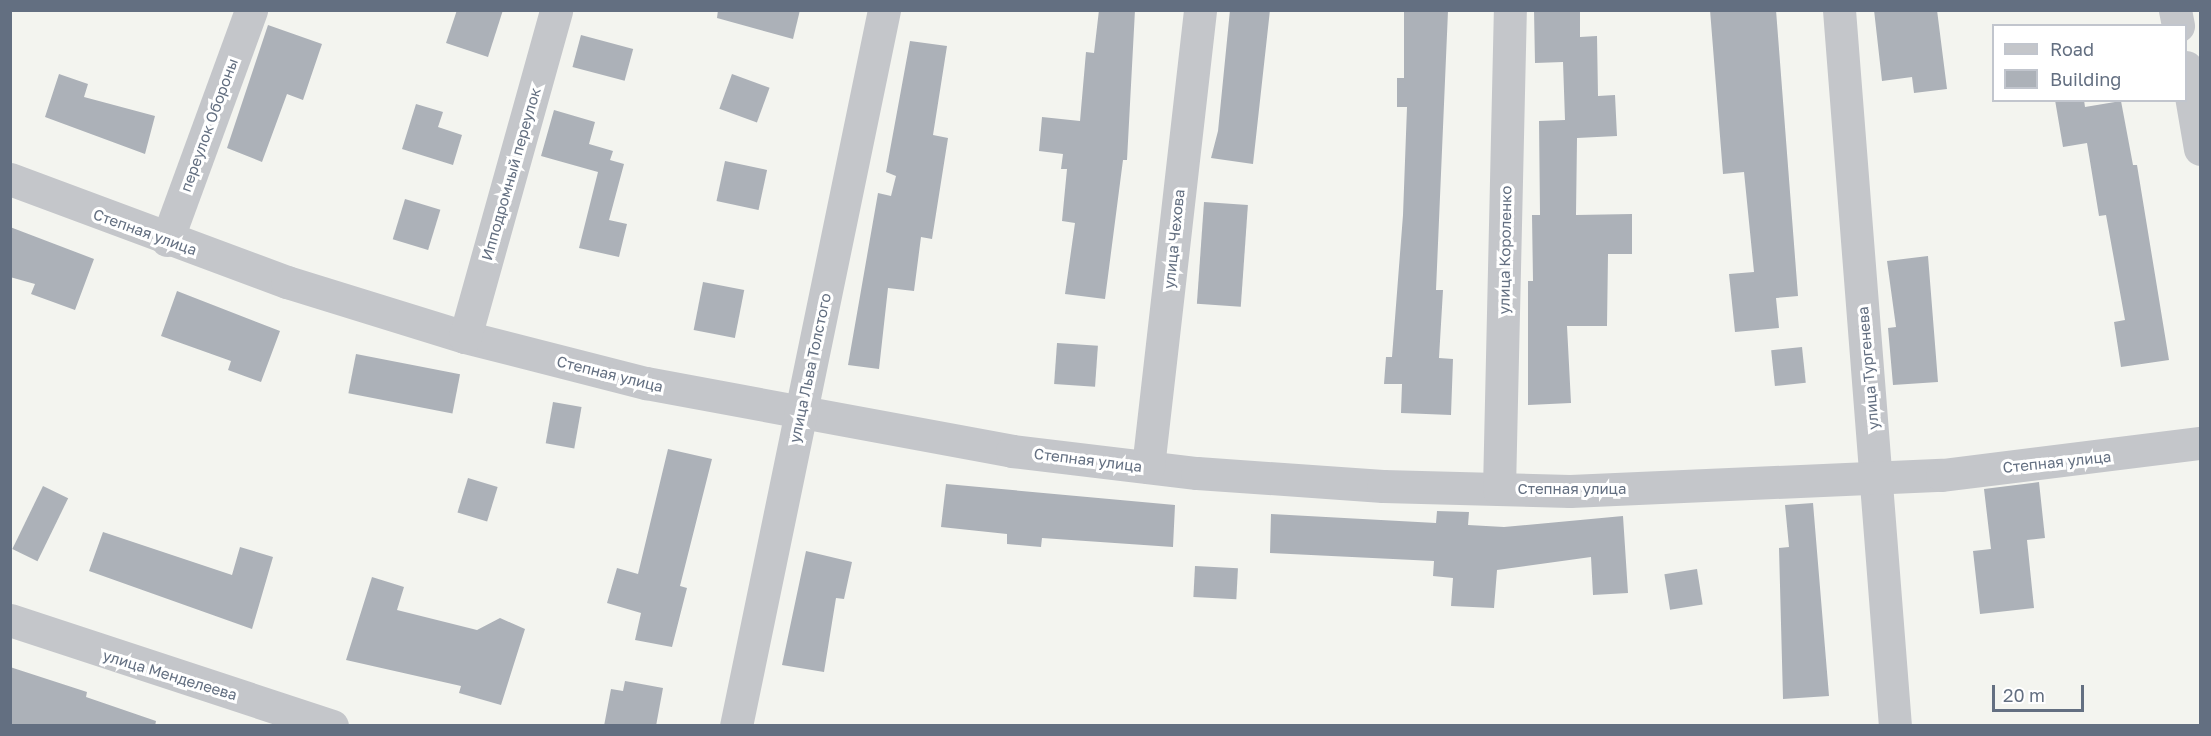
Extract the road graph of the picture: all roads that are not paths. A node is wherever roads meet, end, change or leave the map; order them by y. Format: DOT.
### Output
graph roads {
  1 [pos="251,10"];
  2 [pos="556,10"];
  3 [pos="885,10"];
  4 [pos="1200,10"];
  5 [pos="1510,10"];
  6 [pos="1839,10"];
  7 [pos="2187,73"];
  8 [pos="2200,149"];
  9 [pos="10,179"];
  10 [pos="166,240"];
  11 [pos="465,337"];
  12 [pos="800,416"];
  13 [pos="2200,443"];
  14 [pos="1148,467"];
  15 [pos="1877,479"];
  16 [pos="1499,489"];
  17 [pos="10,621"];
  18 [pos="332,726"];
  19 [pos="736,726"];
  20 [pos="1895,726"];
  1 -- 10 [label="street, переулок Обороны"];
  2 -- 11 [label="street, Ипподромный переулок"];
  3 -- 12 [label="street, улица Льва Толстого"];
  4 -- 14 [label="street, улица Чехова"];
  5 -- 16 [label="street, улица Короленко"];
  6 -- 15 [label="street, улица Тургенева"];
  7 -- 8 [label="street"];
  9 -- 10 [label="street, Степная улица"];
  10 -- 11 [label="street, Степная улица"];
  11 -- 12 [label="street, Степная улица"];
  12 -- 14 [label="street, Степная улица"];
  12 -- 19 [label="street, улица Льва Толстого"];
  13 -- 15 [label="street, Степная улица"];
  14 -- 16 [label="street, Степная улица"];
  15 -- 16 [label="street, Степная улица"];
  15 -- 20 [label="street, улица Тургенева"];
  17 -- 18 [label="street, улица Менделеева"];
}
